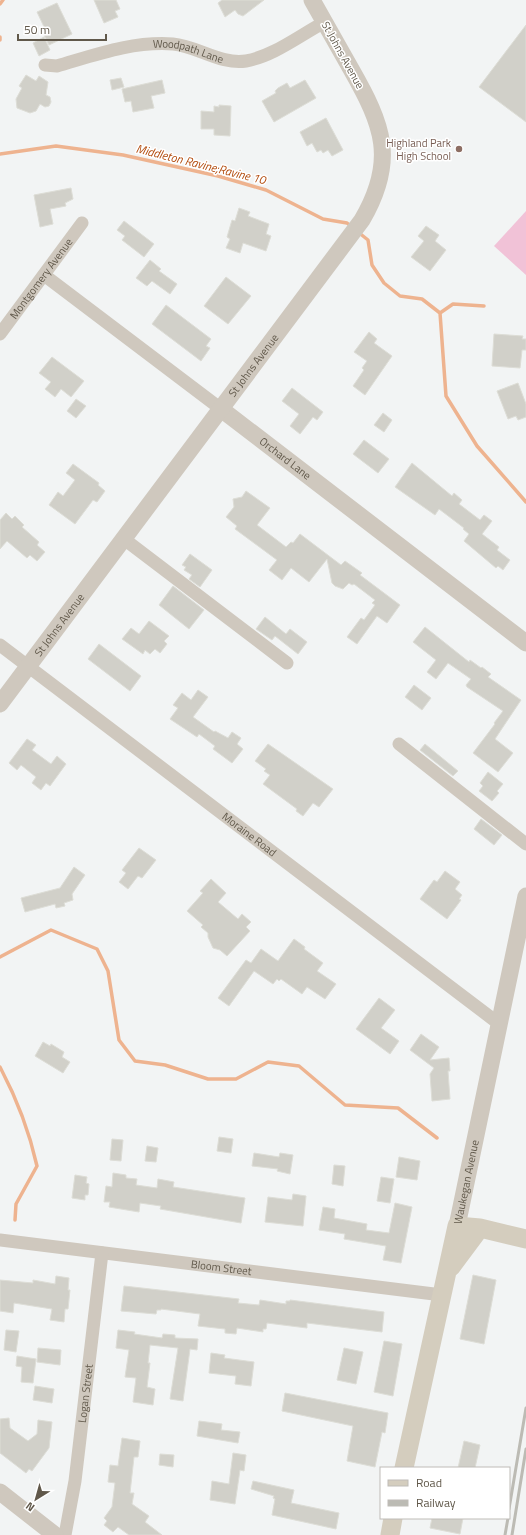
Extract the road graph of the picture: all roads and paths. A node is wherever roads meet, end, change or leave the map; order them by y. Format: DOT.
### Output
graph roads {
  1 [pos="312,0"];
  2 [pos="324,22"];
  3 [pos="46,65"];
  4 [pos="82,223"];
  5 [pos="44,275"];
  6 [pos="0,334"];
  7 [pos="221,409"];
  8 [pos="124,539"];
  9 [pos="526,643"];
  10 [pos="0,645"];
  11 [pos="287,663"];
  12 [pos="29,666"];
  13 [pos="0,704"];
  14 [pos="398,744"];
  15 [pos="526,844"];
  16 [pos="526,896"];
  17 [pos="498,1023"];
  18 [pos="457,1226"];
  19 [pos="480,1228"];
  20 [pos="526,1239"];
  21 [pos="0,1240"];
  22 [pos="102,1252"];
  23 [pos="444,1288"];
  24 [pos="404,1467"];
  25 [pos="0,1492"];
  26 [pos="393,1519"];
  27 [pos="56,1535"];
  28 [pos="65,1535"];
  29 [pos="390,1535"];
  1 -- 2 [label="street, St Johns Avenue"];
  2 -- 3 [label="street, Woodpath Lane"];
  2 -- 7 [label="street, St Johns Avenue"];
  4 -- 5 [label="street, Montgomery Avenue"];
  5 -- 6 [label="street, Montgomery Avenue"];
  5 -- 7 [label="street, Orchard Lane"];
  7 -- 8 [label="street, St Johns Avenue"];
  7 -- 9 [label="street, Orchard Lane"];
  8 -- 11 [label="street"];
  8 -- 12 [label="street, St Johns Avenue"];
  10 -- 12 [label="street, Moraine Road"];
  12 -- 13 [label="street, St Johns Avenue"];
  12 -- 17 [label="street, Moraine Road"];
  14 -- 15 [label="street"];
  16 -- 17 [label="street, Waukegan Avenue"];
  17 -- 18 [label="street, Waukegan Avenue"];
  18 -- 19 [label="main road"];
  18 -- 23 [label="main road, Waukegan Avenue"];
  19 -- 20 [label="main road"];
  19 -- 23 [label="main road"];
  21 -- 22 [label="street, Bloom Street"];
  22 -- 23 [label="street, Bloom Street"];
  22 -- 28 [label="street, Logan Street"];
  23 -- 24 [label="main road, Waukegan Avenue"];
  25 -- 27 [label="street"];
  26 -- 29 [label="main road"];
}
